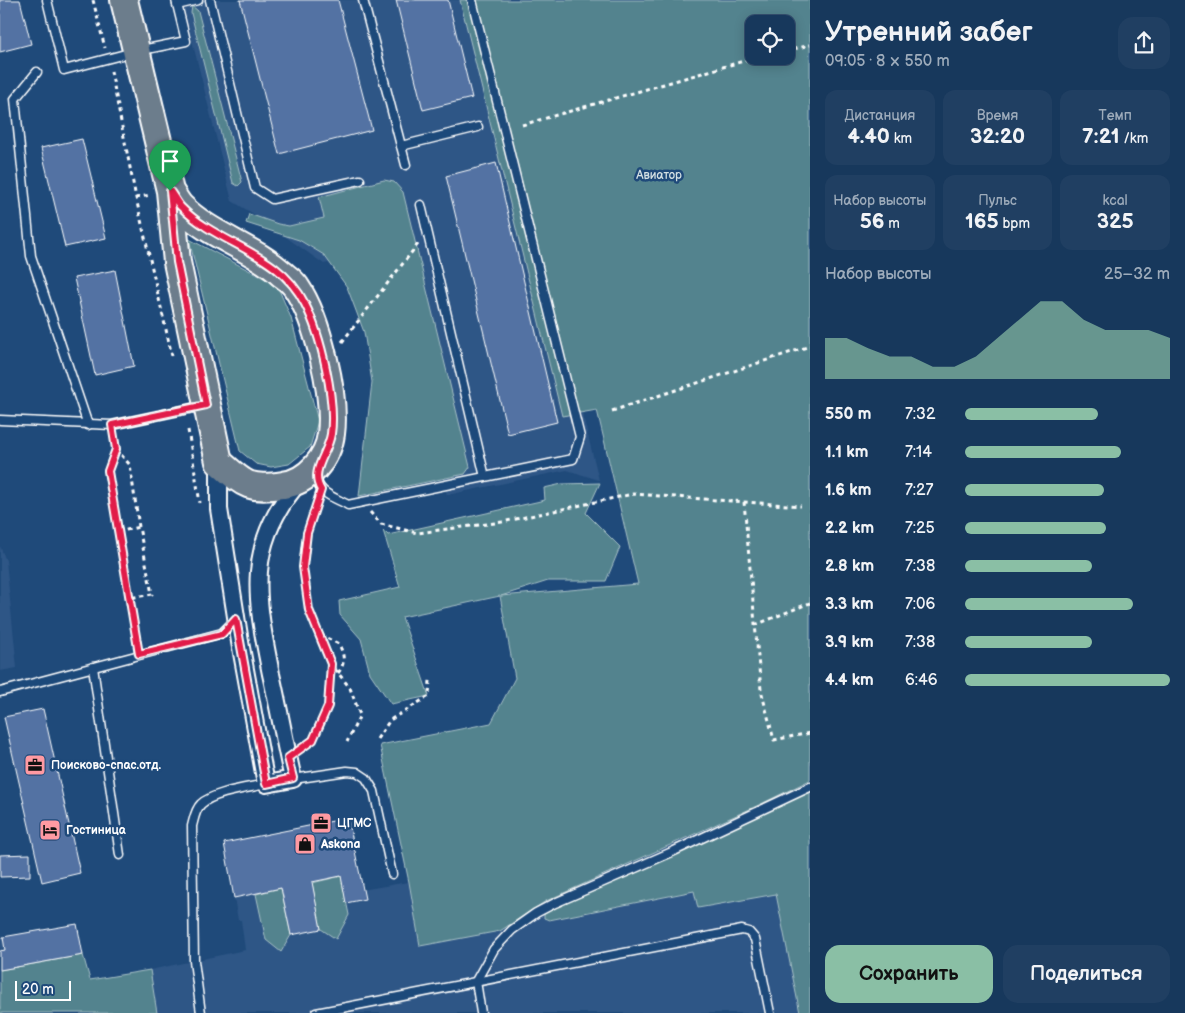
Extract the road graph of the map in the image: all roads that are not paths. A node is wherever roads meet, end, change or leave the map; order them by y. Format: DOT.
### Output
graph roads {
  1 [pos="47,0"];
  2 [pos="124,0"];
  3 [pos="198,0"];
  4 [pos="210,0"];
  5 [pos="363,0"];
  6 [pos="472,0"];
  7 [pos="177,2"];
  8 [pos="137,51"];
  9 [pos="37,72"];
  10 [pos="478,127"];
  11 [pos="401,146"];
  12 [pos="406,165"];
  13 [pos="360,180"];
  14 [pos="170,191"];
  15 [pos="421,205"];
  16 [pos="195,407"];
  17 [pos="0,420"];
  18 [pos="88,425"];
  19 [pos="219,462"];
  20 [pos="485,477"];
  21 [pos="312,484"];
  22 [pos="236,619"];
  23 [pos="93,667"];
  24 [pos="0,692"];
  25 [pos="293,778"];
  26 [pos="266,784"];
  27 [pos="810,787"];
  28 [pos="120,855"];
  29 [pos="392,874"];
  30 [pos="476,981"];
  31 [pos="353,1010"];
  32 [pos="201,1013"];
  33 [pos="316,1013"];
  34 [pos="482,1013"];
  35 [pos="770,1013"];
  1 -- 8 [label="lane"];
  2 -- 8 [label="main road"];
  3 -- 7 [label="lane"];
  4 -- 13 [label="lane"];
  5 -- 11 [label="lane"];
  6 -- 20 [label="lane"];
  7 -- 8 [label="lane"];
  8 -- 14 [label="main road"];
  9 -- 18 [label="lane"];
  10 -- 11 [label="lane"];
  11 -- 12 [label="lane"];
  14 -- 16 [label="main road"];
  14 -- 21 [label="main road"];
  15 -- 20 [label="lane"];
  16 -- 18 [label="lane"];
  16 -- 19 [label="main road"];
  17 -- 18 [label="lane"];
  19 -- 21 [label="main road"];
  19 -- 22 [label="street"];
  20 -- 21 [label="lane"];
  21 -- 25 [label="street"];
  22 -- 23 [label="lane"];
  22 -- 26 [label="street"];
  23 -- 24 [label="lane"];
  23 -- 28 [label="lane"];
  25 -- 26 [label="street"];
  25 -- 29 [label="lane"];
  26 -- 32 [label="lane"];
  27 -- 30 [label="lane"];
  30 -- 31 [label="lane"];
  30 -- 34 [label="lane"];
  30 -- 35 [label="lane"];
  31 -- 33 [label="lane"];
}
